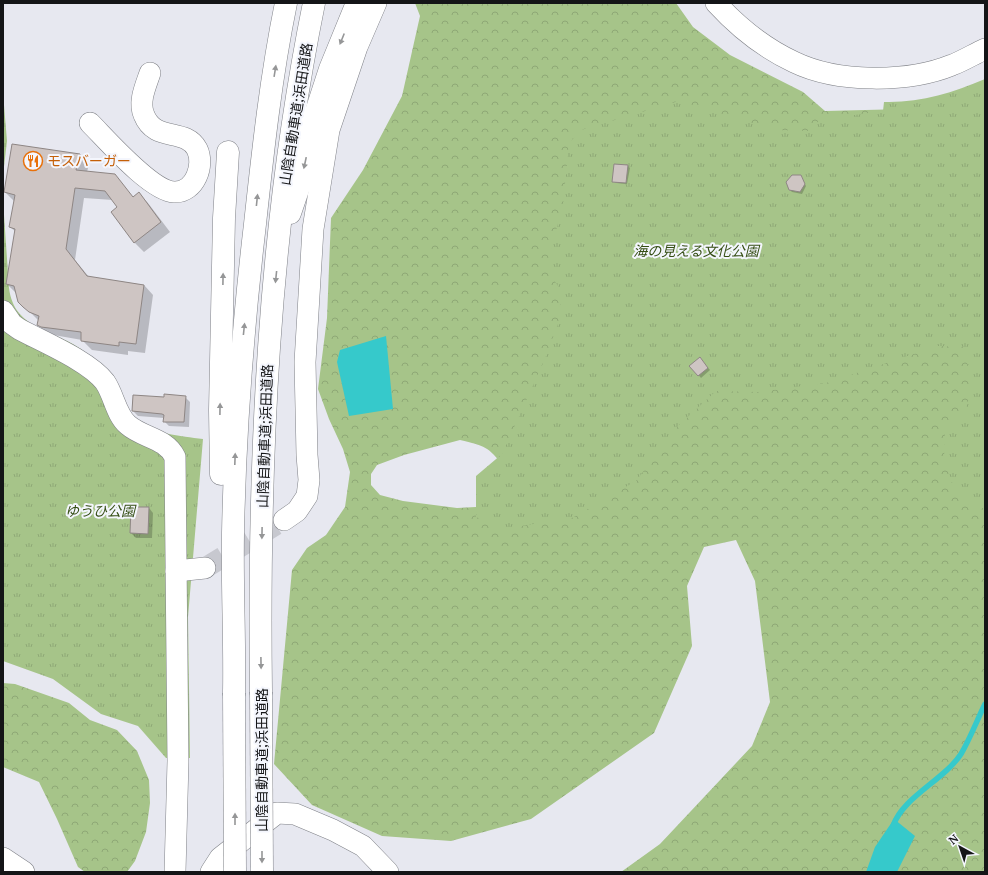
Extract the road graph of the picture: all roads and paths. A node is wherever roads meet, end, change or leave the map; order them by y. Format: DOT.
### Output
graph roads {
  1 [pos="286,3"];
  2 [pos="314,3"];
  3 [pos="357,3"];
  4 [pos="376,3"];
  5 [pos="716,3"];
  6 [pos="985,49"];
  7 [pos="150,73"];
  8 [pos="90,123"];
  9 [pos="228,152"];
  10 [pos="279,248"];
  11 [pos="3,311"];
  12 [pos="284,520"];
  13 [pos="205,568"];
  14 [pos="176,571"];
  15 [pos="234,671"];
  16 [pos="3,858"];
  17 [pos="24,872"];
  18 [pos="175,872"];
  19 [pos="211,872"];
  20 [pos="235,872"];
  21 [pos="262,872"];
  22 [pos="388,872"];
  15 -- 1 [label="highway, 山陰自動車道;浜田道路, one-way"];
  2 -- 10 [label="highway, 山陰自動車道;浜田道路"];
  3 -- 10 [label="highway, one-way"];
  4 -- 12 [label="street"];
  5 -- 6 [label="street"];
  7 -- 8 [label="street"];
  15 -- 9 [label="highway, one-way"];
  10 -- 21 [label="highway, 山陰自動車道;浜田道路, one-way, bridge"];
  11 -- 14 [label="street"];
  13 -- 14 [label="street"];
  14 -- 18 [label="street"];
  20 -- 15 [label="highway, 山陰自動車道;浜田道路, one-way, bridge"];
  16 -- 17 [label="street"];
  19 -- 22 [label="street"];
}
